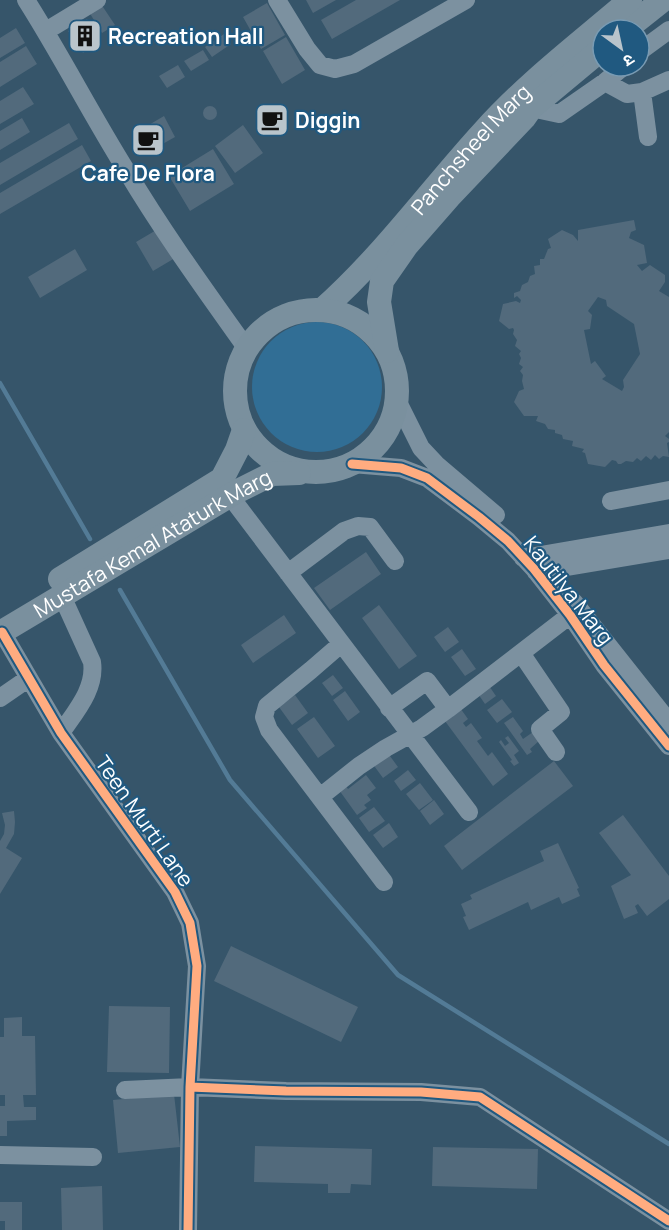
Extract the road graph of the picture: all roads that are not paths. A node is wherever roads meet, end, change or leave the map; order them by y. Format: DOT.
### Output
graph roads {
  1 [pos="26,0"];
  2 [pos="98,0"];
  3 [pos="276,0"];
  4 [pos="466,0"];
  5 [pos="663,0"];
  6 [pos="627,1"];
  7 [pos="640,18"];
  8 [pos="669,30"];
  9 [pos="46,31"];
  10 [pos="651,43"];
  11 [pos="591,58"];
  12 [pos="610,78"];
  13 [pos="669,80"];
  14 [pos="605,82"];
  15 [pos="642,92"];
  16 [pos="531,108"];
  17 [pos="648,136"];
  18 [pos="322,310"];
  19 [pos="247,349"];
  20 [pos="387,351"];
  21 [pos="397,400"];
  22 [pos="244,430"];
  23 [pos="352,464"];
  24 [pos="310,473"];
  25 [pos="669,490"];
  26 [pos="230,496"];
  27 [pos="611,501"];
  28 [pos="669,533"];
  29 [pos="669,550"];
  30 [pos="394,561"];
  31 [pos="536,564"];
  32 [pos="288,573"];
  33 [pos="62,596"];
  34 [pos="575,612"];
  35 [pos="1,627"];
  36 [pos="341,644"];
  37 [pos="521,653"];
  38 [pos="29,678"];
  39 [pos="0,698"];
  40 [pos="389,708"];
  41 [pos="448,710"];
  42 [pos="667,716"];
  43 [pos="61,733"];
  44 [pos="410,735"];
  45 [pos="669,746"];
  46 [pos="555,752"];
  47 [pos="320,797"];
  48 [pos="469,812"];
  49 [pos="384,882"];
  50 [pos="190,1087"];
  51 [pos="125,1090"];
  52 [pos="0,1155"];
  53 [pos="93,1157"];
  54 [pos="669,1221"];
  55 [pos="188,1230"];
  1 -- 9 [label="street"];
  2 -- 9 [label="street"];
  3 -- 4 [label="street"];
  5 -- 7 [label="main road"];
  6 -- 18 [label="main road, Panchsheel Marg"];
  8 -- 10 [label="street"];
  9 -- 19 [label="street"];
  11 -- 16 [label="main road, Panchsheel Marg"];
  12 -- 14 [label="street"];
  13 -- 15 [label="street"];
  14 -- 15 [label="street"];
  14 -- 16 [label="street"];
  15 -- 17 [label="street"];
  16 -- 20 [label="main road, Panchsheel Marg"];
  18 -- 19 [label="main road"];
  18 -- 20 [label="main road"];
  19 -- 22 [label="main road"];
  20 -- 21 [label="main road"];
  21 -- 23 [label="main road"];
  21 -- 31 [label="street, Kautilya Marg"];
  22 -- 24 [label="main road"];
  22 -- 35 [label="main road, Mustafa Kemal Ataturk Marg"];
  23 -- 24 [label="main road"];
  23 -- 31 [label="street, Kautilya Marg"];
  24 -- 26 [label="main road, Mustafa Kemal Ataturk Marg"];
  25 -- 27 [label="street"];
  26 -- 32 [label="street"];
  26 -- 33 [label="main road, Mustafa Kemal Ataturk Marg"];
  28 -- 31 [label="street"];
  29 -- 31 [label="street"];
  30 -- 32 [label="street"];
  31 -- 34 [label="street, Kautilya Marg"];
  32 -- 36 [label="street"];
  33 -- 35 [label="main road, Mustafa Kemal Ataturk Marg"];
  33 -- 43 [label="street"];
  34 -- 37 [label="street"];
  34 -- 42 [label="street, Kautilya Marg"];
  34 -- 45 [label="street, Kautilya Marg"];
  35 -- 38 [label="street, Teen Murti Lane"];
  36 -- 40 [label="street"];
  36 -- 47 [label="street"];
  37 -- 41 [label="street"];
  37 -- 46 [label="street"];
  38 -- 39 [label="street"];
  38 -- 43 [label="street, Teen Murti Lane"];
  40 -- 41 [label="street"];
  40 -- 44 [label="street"];
  41 -- 44 [label="street"];
  43 -- 50 [label="street, Teen Murti Lane"];
  44 -- 47 [label="street"];
  44 -- 48 [label="street"];
  47 -- 49 [label="street"];
  50 -- 51 [label="street"];
  50 -- 54 [label="street"];
  50 -- 55 [label="street, Teen Murti Lane"];
  52 -- 53 [label="street"];
}
